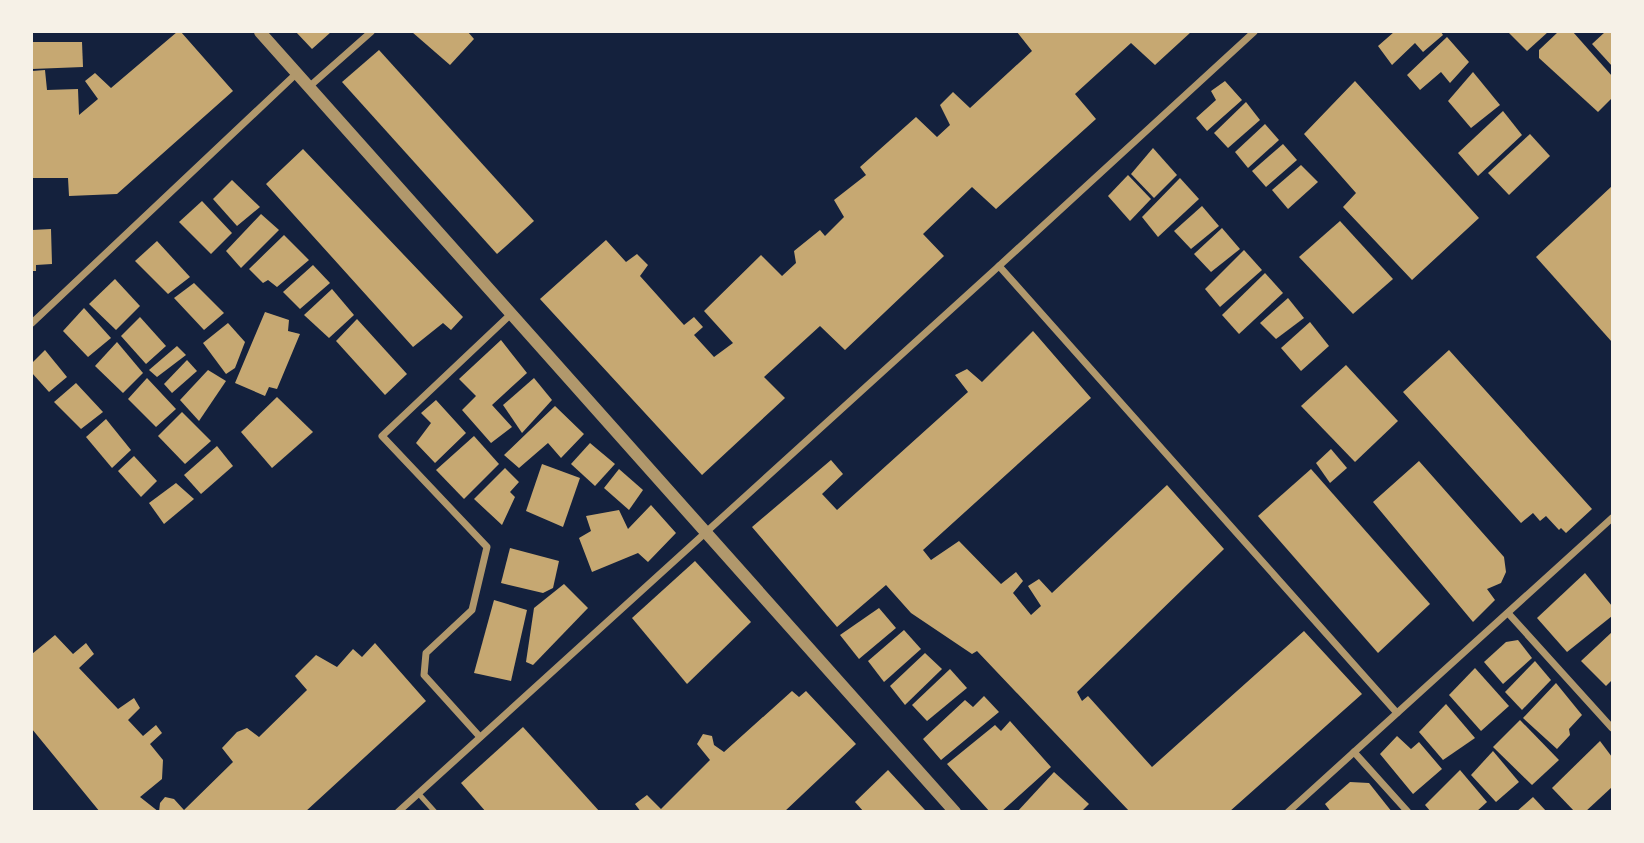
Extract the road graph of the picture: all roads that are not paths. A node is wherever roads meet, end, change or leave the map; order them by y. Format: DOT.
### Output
graph roads {
  1 [pos="260,32"];
  2 [pos="371,32"];
  3 [pos="1254,32"];
  4 [pos="298,73"];
  5 [pos="310,86"];
  6 [pos="999,267"];
  7 [pos="511,313"];
  8 [pos="32,323"];
  9 [pos="1612,519"];
  10 [pos="705,533"];
  11 [pos="1508,613"];
  12 [pos="1397,713"];
  13 [pos="1612,728"];
  14 [pos="480,737"];
  15 [pos="1354,752"];
  16 [pos="418,793"];
  17 [pos="398,811"];
  18 [pos="435,811"];
  19 [pos="954,811"];
  20 [pos="1288,811"];
  21 [pos="1408,811"];
  1 -- 4 [label="street"];
  2 -- 5 [label="street"];
  3 -- 6 [label="street"];
  4 -- 5 [label="street"];
  4 -- 8 [label="street"];
  5 -- 7 [label="street"];
  6 -- 10 [label="street"];
  6 -- 12 [label="street"];
  7 -- 10 [label="street"];
  7 -- 14 [label="street"];
  9 -- 11 [label="street"];
  10 -- 14 [label="street"];
  10 -- 19 [label="street"];
  11 -- 12 [label="street"];
  11 -- 13 [label="street"];
  12 -- 15 [label="street"];
  14 -- 16 [label="street"];
  15 -- 20 [label="street"];
  15 -- 21 [label="street"];
  16 -- 17 [label="street"];
  16 -- 18 [label="lane"];
}
